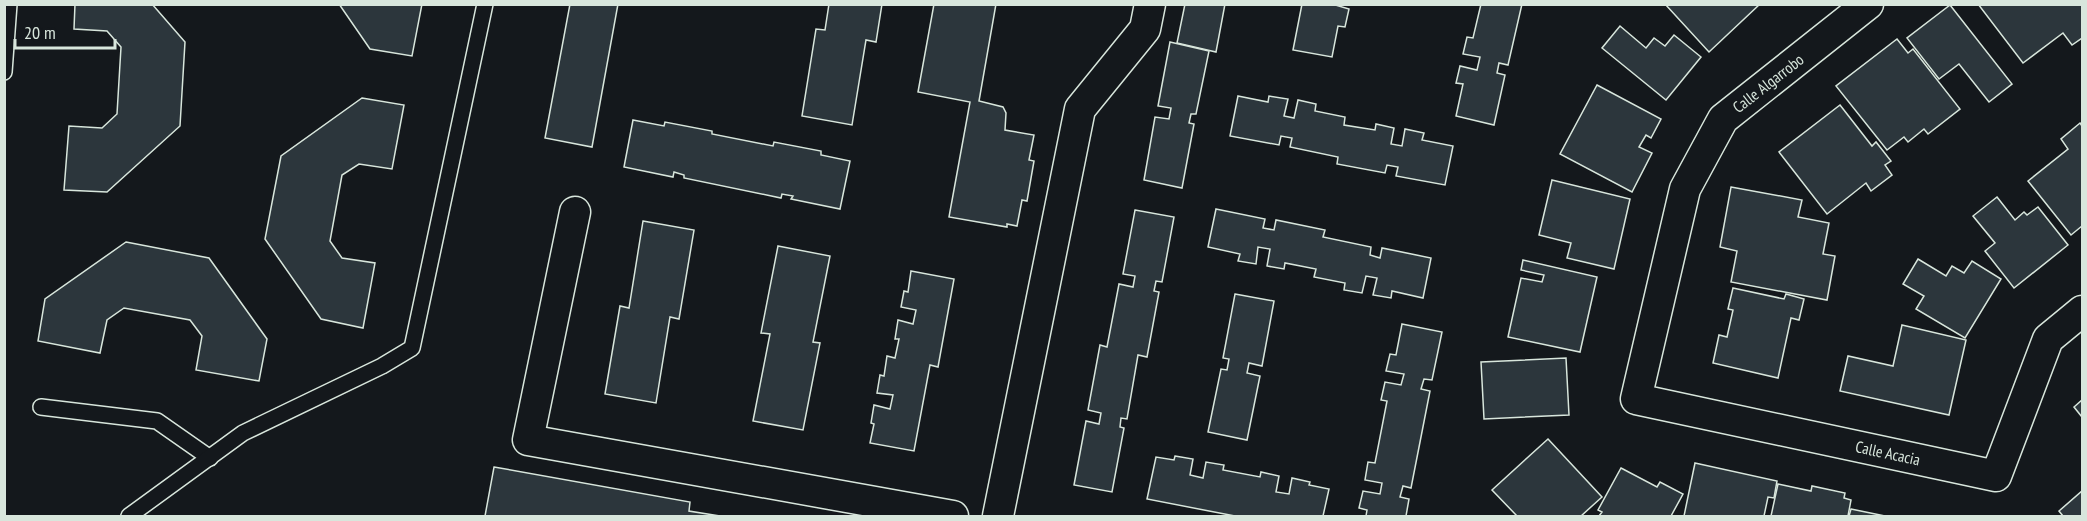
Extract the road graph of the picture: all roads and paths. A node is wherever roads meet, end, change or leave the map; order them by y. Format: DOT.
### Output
graph roads {
  1 [pos="9,4"];
  2 [pos="485,4"];
  3 [pos="1149,4"];
  4 [pos="1868,4"];
  5 [pos="4,72"];
  6 [pos="575,212"];
  7 [pos="2082,310"];
  8 [pos="1647,355"];
  9 [pos="41,407"];
  10 [pos="210,458"];
  11 [pos="129,516"];
  12 [pos="953,516"];
  13 [pos="998,516"];
  1 -- 5 [label="lane"];
  2 -- 10 [label="lane"];
  3 -- 13 [label="street"];
  4 -- 8 [label="street, Calle Algarrobo"];
  6 -- 12 [label="street"];
  7 -- 8 [label="street, Calle Acacia"];
  9 -- 10 [label="lane"];
  10 -- 11 [label="lane"];
}
